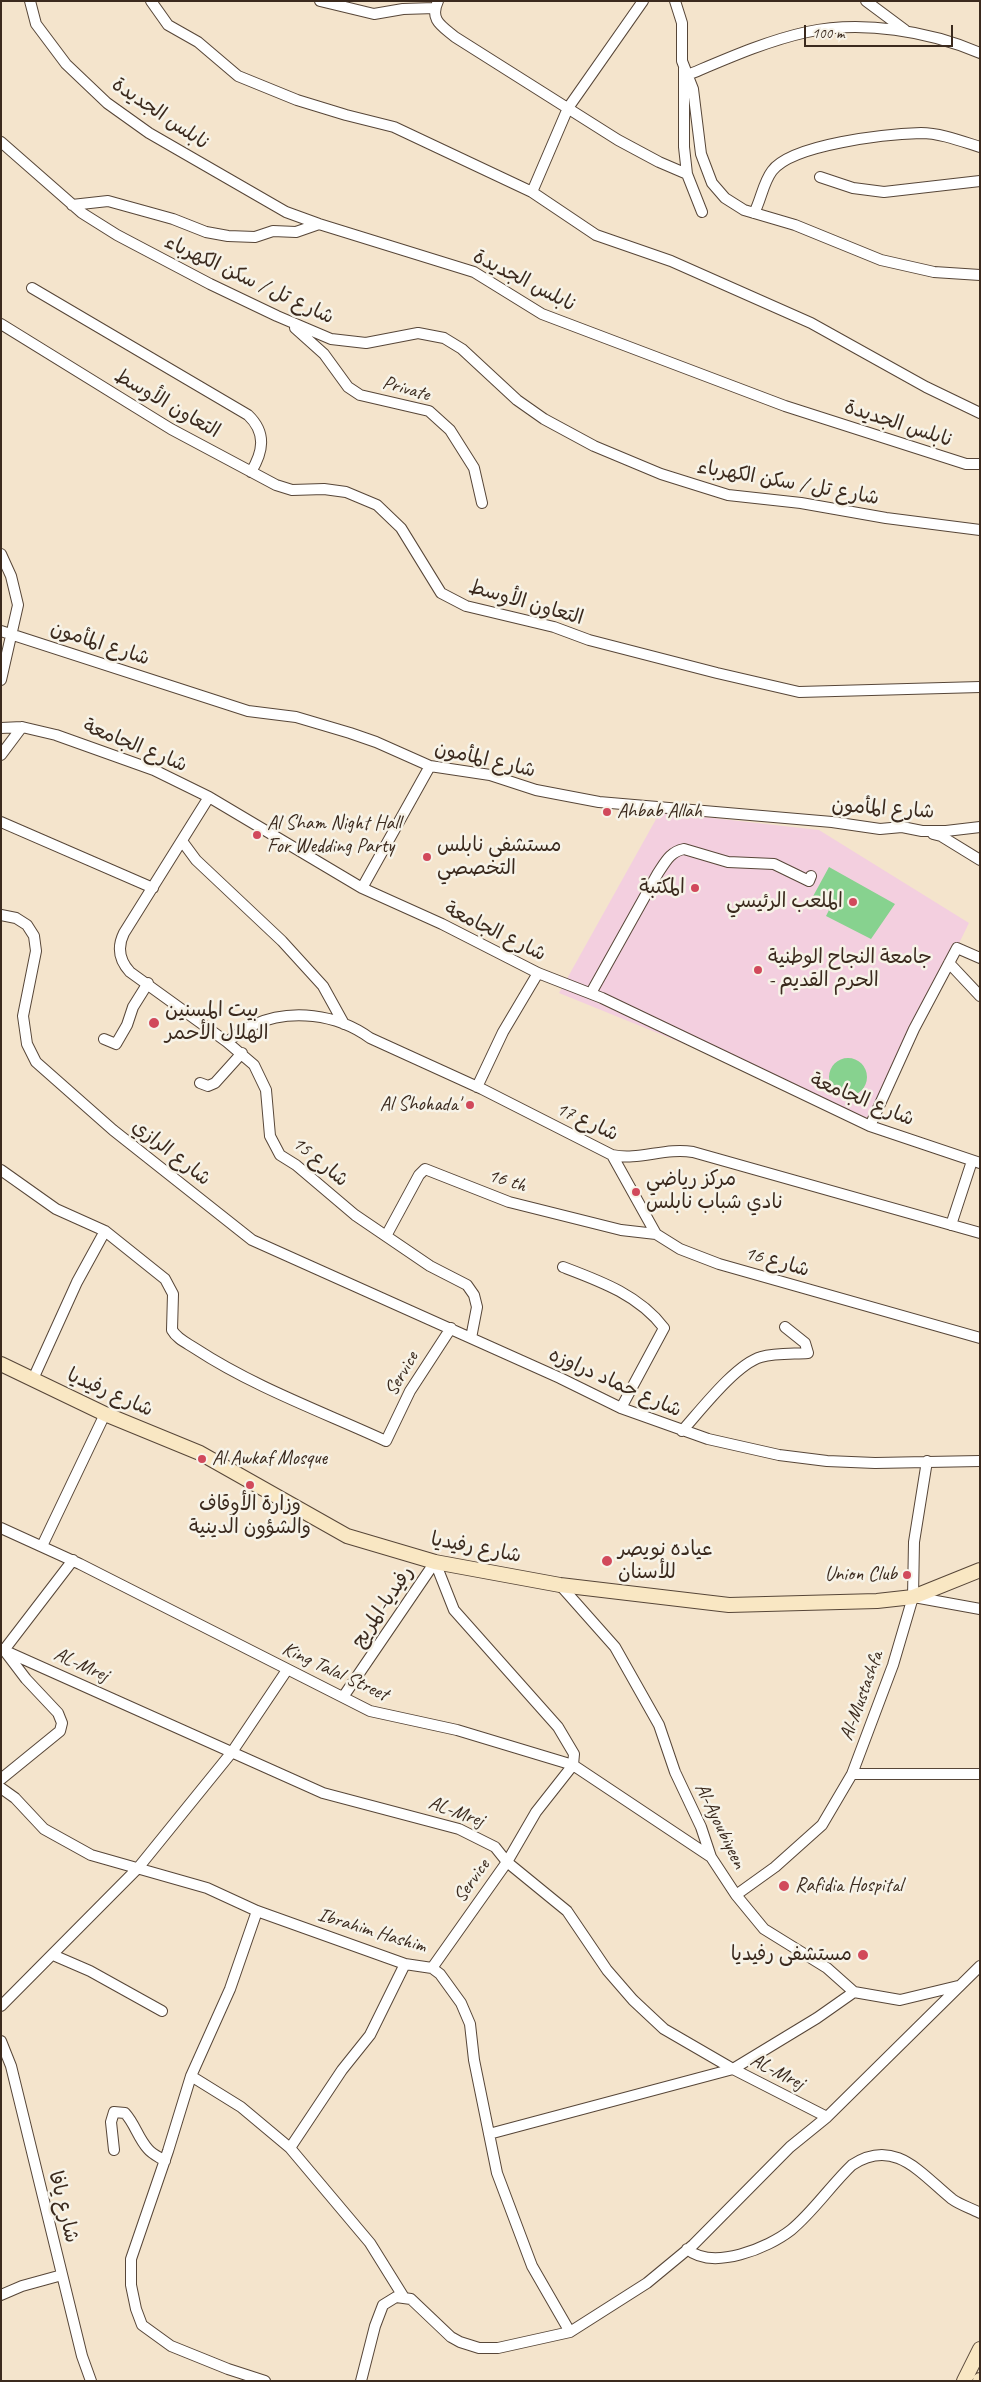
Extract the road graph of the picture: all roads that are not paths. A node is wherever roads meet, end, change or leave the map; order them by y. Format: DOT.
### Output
graph roads {
  1 [pos="30,1"];
  2 [pos="151,1"];
  3 [pos="320,1"];
  4 [pos="642,1"];
  5 [pos="675,1"];
  6 [pos="866,1"];
  7 [pos="436,5"];
  8 [pos="905,30"];
  9 [pos="980,52"];
  10 [pos="686,71"];
  11 [pos="568,108"];
  12 [pos="1,142"];
  13 [pos="980,147"];
  14 [pos="687,174"];
  15 [pos="820,177"];
  16 [pos="980,181"];
  17 [pos="532,192"];
  18 [pos="72,205"];
  19 [pos="702,212"];
  20 [pos="754,213"];
  21 [pos="319,224"];
  22 [pos="980,275"];
  23 [pos="32,288"];
  24 [pos="1,324"];
  25 [pos="296,328"];
  26 [pos="980,413"];
  27 [pos="980,464"];
  28 [pos="251,472"];
  29 [pos="482,502"];
  30 [pos="980,530"];
  31 [pos="1,554"];
  32 [pos="1,631"];
  33 [pos="12,635"];
  34 [pos="1,680"];
  35 [pos="980,687"];
  36 [pos="22,727"];
  37 [pos="1,728"];
  38 [pos="1,755"];
  39 [pos="430,766"];
  40 [pos="209,797"];
  41 [pos="1,822"];
  42 [pos="980,827"];
  43 [pos="913,828"];
  44 [pos="182,841"];
  45 [pos="980,860"];
  46 [pos="811,876"];
  47 [pos="153,888"];
  48 [pos="362,888"];
  49 [pos="1,915"];
  50 [pos="980,958"];
  51 [pos="949,963"];
  52 [pos="538,973"];
  53 [pos="148,983"];
  54 [pos="591,993"];
  55 [pos="980,996"];
  56 [pos="344,1024"];
  57 [pos="104,1039"];
  58 [pos="227,1042"];
  59 [pos="242,1053"];
  60 [pos="200,1083"];
  61 [pos="477,1087"];
  62 [pos="870,1126"];
  63 [pos="612,1155"];
  64 [pos="976,1162"];
  65 [pos="1,1170"];
  66 [pos="951,1225"];
  67 [pos="105,1230"];
  68 [pos="980,1233"];
  69 [pos="656,1234"];
  70 [pos="386,1236"];
  71 [pos="563,1267"];
  72 [pos="451,1328"];
  73 [pos="785,1328"];
  74 [pos="471,1338"];
  75 [pos="980,1338"];
  76 [pos="1,1364"];
  77 [pos="33,1379"];
  78 [pos="621,1408"];
  79 [pos="105,1414"];
  80 [pos="682,1431"];
  81 [pos="927,1461"];
  82 [pos="980,1461"];
  83 [pos="1,1528"];
  84 [pos="42,1546"];
  85 [pos="73,1560"];
  86 [pos="435,1562"];
  87 [pos="980,1570"];
  88 [pos="560,1585"];
  89 [pos="913,1597"];
  90 [pos="980,1609"];
  91 [pos="3,1650"];
  92 [pos="287,1670"];
  93 [pos="343,1697"];
  94 [pos="232,1752"];
  95 [pos="573,1765"];
  96 [pos="852,1774"];
  97 [pos="980,1774"];
  98 [pos="1,1779"];
  99 [pos="1,1788"];
  100 [pos="711,1857"];
  101 [pos="507,1862"];
  102 [pos="138,1868"];
  103 [pos="736,1895"];
  104 [pos="257,1911"];
  105 [pos="53,1954"];
  106 [pos="405,1964"];
  107 [pos="980,1966"];
  108 [pos="432,1968"];
  109 [pos="959,1986"];
  110 [pos="854,1992"];
  111 [pos="1,2006"];
  112 [pos="162,2011"];
  113 [pos="1,2041"];
  114 [pos="732,2069"];
  115 [pos="191,2076"];
  116 [pos="827,2117"];
  117 [pos="489,2134"];
  118 [pos="290,2148"];
  119 [pos="114,2150"];
  120 [pos="165,2161"];
  121 [pos="980,2213"];
  122 [pos="687,2249"];
  123 [pos="62,2275"];
  124 [pos="1,2295"];
  125 [pos="403,2296"];
  126 [pos="570,2332"];
  127 [pos="980,2349"];
  128 [pos="91,2381"];
  129 [pos="264,2381"];
  130 [pos="361,2381"];
  131 [pos="964,2381"];
  1 -- 21 [label="street, نابلس الجديدة"];
  2 -- 17 [label="street, نابلس الجديدة"];
  3 -- 7 [label="street"];
  4 -- 11 [label="street"];
  5 -- 10 [label="street"];
  6 -- 8 [label="street"];
  7 -- 11 [label="street"];
  8 -- 9 [label="street"];
  8 -- 10 [label="street"];
  10 -- 14 [label="street"];
  10 -- 20 [label="street"];
  11 -- 14 [label="street"];
  11 -- 17 [label="street"];
  12 -- 18 [label="street, شارع تل / سكن الكهرباء"];
  13 -- 20 [label="street"];
  14 -- 19 [label="street"];
  15 -- 16 [label="street"];
  17 -- 26 [label="street, نابلس الجديدة"];
  18 -- 21 [label="street"];
  18 -- 30 [label="street, شارع تل / سكن الكهرباء"];
  20 -- 22 [label="street"];
  21 -- 27 [label="street, نابلس الجديدة"];
  23 -- 28 [label="street"];
  24 -- 28 [label="street, التعاون الأوسط"];
  25 -- 29 [label="street, Private"];
  28 -- 35 [label="street, التعاون الأوسط"];
  31 -- 33 [label="street"];
  32 -- 33 [label="street, شارع المأمون"];
  33 -- 34 [label="street"];
  33 -- 39 [label="street, شارع المأمون"];
  36 -- 37 [label="street, شارع الجامعة"];
  36 -- 38 [label="street"];
  36 -- 40 [label="street, شارع الجامعة"];
  39 -- 43 [label="street, شارع المأمون"];
  39 -- 48 [label="street"];
  40 -- 44 [label="street, شارع 15"];
  40 -- 48 [label="street, شارع الجامعة"];
  41 -- 47 [label="street"];
  42 -- 43 [label="street, شارع المأمون"];
  43 -- 45 [label="street"];
  44 -- 47 [label="street, شارع 15"];
  44 -- 56 [label="street"];
  46 -- 54 [label="street"];
  47 -- 53 [label="street, شارع 15"];
  48 -- 52 [label="street, شارع الجامعة"];
  49 -- 72 [label="street, شارع الرازي"];
  50 -- 51 [label="street"];
  51 -- 55 [label="street"];
  51 -- 62 [label="street"];
  52 -- 54 [label="street, شارع الجامعة"];
  52 -- 61 [label="street"];
  53 -- 57 [label="street"];
  53 -- 58 [label="street, شارع 15"];
  54 -- 62 [label="street, شارع الجامعة"];
  56 -- 58 [label="street, شارع 17"];
  56 -- 61 [label="street, شارع 17"];
  58 -- 59 [label="street, شارع 15"];
  59 -- 60 [label="street"];
  59 -- 70 [label="street, شارع 15"];
  61 -- 63 [label="street, شارع 17"];
  62 -- 64 [label="street, شارع الجامعة"];
  63 -- 66 [label="street, شارع 17"];
  63 -- 69 [label="street, شارع 16"];
  64 -- 66 [label="street"];
  65 -- 67 [label="street"];
  66 -- 68 [label="street, شارع 17"];
  67 -- 72 [label="street, Service"];
  67 -- 77 [label="street"];
  69 -- 70 [label="street, 16 th"];
  69 -- 75 [label="street, شارع 16"];
  70 -- 74 [label="street, شارع 15"];
  71 -- 78 [label="street"];
  72 -- 74 [label="street, شارع حماد دراوزه"];
  73 -- 80 [label="street"];
  74 -- 78 [label="street, شارع حماد دراوزه"];
  76 -- 77 [label="main road, شارع رفيديا"];
  77 -- 79 [label="main road, شارع رفيديا"];
  78 -- 80 [label="street, شارع حماد دراوزه"];
  79 -- 84 [label="street"];
  79 -- 86 [label="main road, شارع رفيديا"];
  80 -- 81 [label="street, شارع حماد دراوزه"];
  81 -- 82 [label="street, شارع حماد دراوزه"];
  81 -- 89 [label="street, Al-Mustashfa"];
  83 -- 84 [label="street, King Talal Street"];
  84 -- 85 [label="street, King Talal Street"];
  85 -- 91 [label="street"];
  85 -- 92 [label="street, King Talal Street"];
  86 -- 88 [label="main road, شارع رفيديا"];
  86 -- 93 [label="street, رفيديا-المريج"];
  86 -- 95 [label="street"];
  87 -- 89 [label="main road, شارع رفيديا"];
  88 -- 89 [label="main road, شارع رفيديا"];
  88 -- 100 [label="street, Al-Ayoubiyeen"];
  89 -- 90 [label="street"];
  89 -- 96 [label="street, Al-Mustashfa"];
  91 -- 94 [label="street, AL-Mrej"];
  91 -- 98 [label="street"];
  92 -- 93 [label="street, King Talal Street"];
  92 -- 94 [label="street"];
  93 -- 95 [label="street, King Talal Street"];
  94 -- 101 [label="street, AL-Mrej"];
  94 -- 102 [label="street"];
  95 -- 100 [label="street, King Talal Street"];
  95 -- 101 [label="street, Service"];
  96 -- 97 [label="street"];
  96 -- 103 [label="street, Al-Mustashfa"];
  99 -- 102 [label="street, Ibrahim Hashim"];
  100 -- 103 [label="street, Al-Ayoubiyeen"];
  101 -- 108 [label="street, Service"];
  101 -- 114 [label="street, AL-Mrej"];
  102 -- 104 [label="street, Ibrahim Hashim"];
  102 -- 105 [label="street"];
  103 -- 110 [label="street, Al-Ayoubiyeen"];
  104 -- 106 [label="street, Ibrahim Hashim"];
  104 -- 115 [label="street"];
  105 -- 111 [label="street"];
  105 -- 112 [label="street"];
  106 -- 108 [label="street, Ibrahim Hashim"];
  106 -- 118 [label="street"];
  107 -- 109 [label="street"];
  108 -- 117 [label="street, Ibrahim Hashim"];
  109 -- 110 [label="street"];
  109 -- 116 [label="street"];
  110 -- 114 [label="street"];
  113 -- 123 [label="street, شارع يافا"];
  114 -- 116 [label="street, AL-Mrej"];
  114 -- 117 [label="street"];
  115 -- 118 [label="street"];
  115 -- 120 [label="street"];
  116 -- 122 [label="street"];
  117 -- 126 [label="street, Ibrahim Hashim"];
  118 -- 125 [label="street"];
  119 -- 120 [label="street"];
  120 -- 129 [label="street"];
  121 -- 122 [label="street"];
  122 -- 126 [label="street"];
  123 -- 124 [label="street"];
  123 -- 128 [label="street, شارع يافا"];
  125 -- 126 [label="street"];
  125 -- 130 [label="street"];
  127 -- 131 [label="main road"];
}
